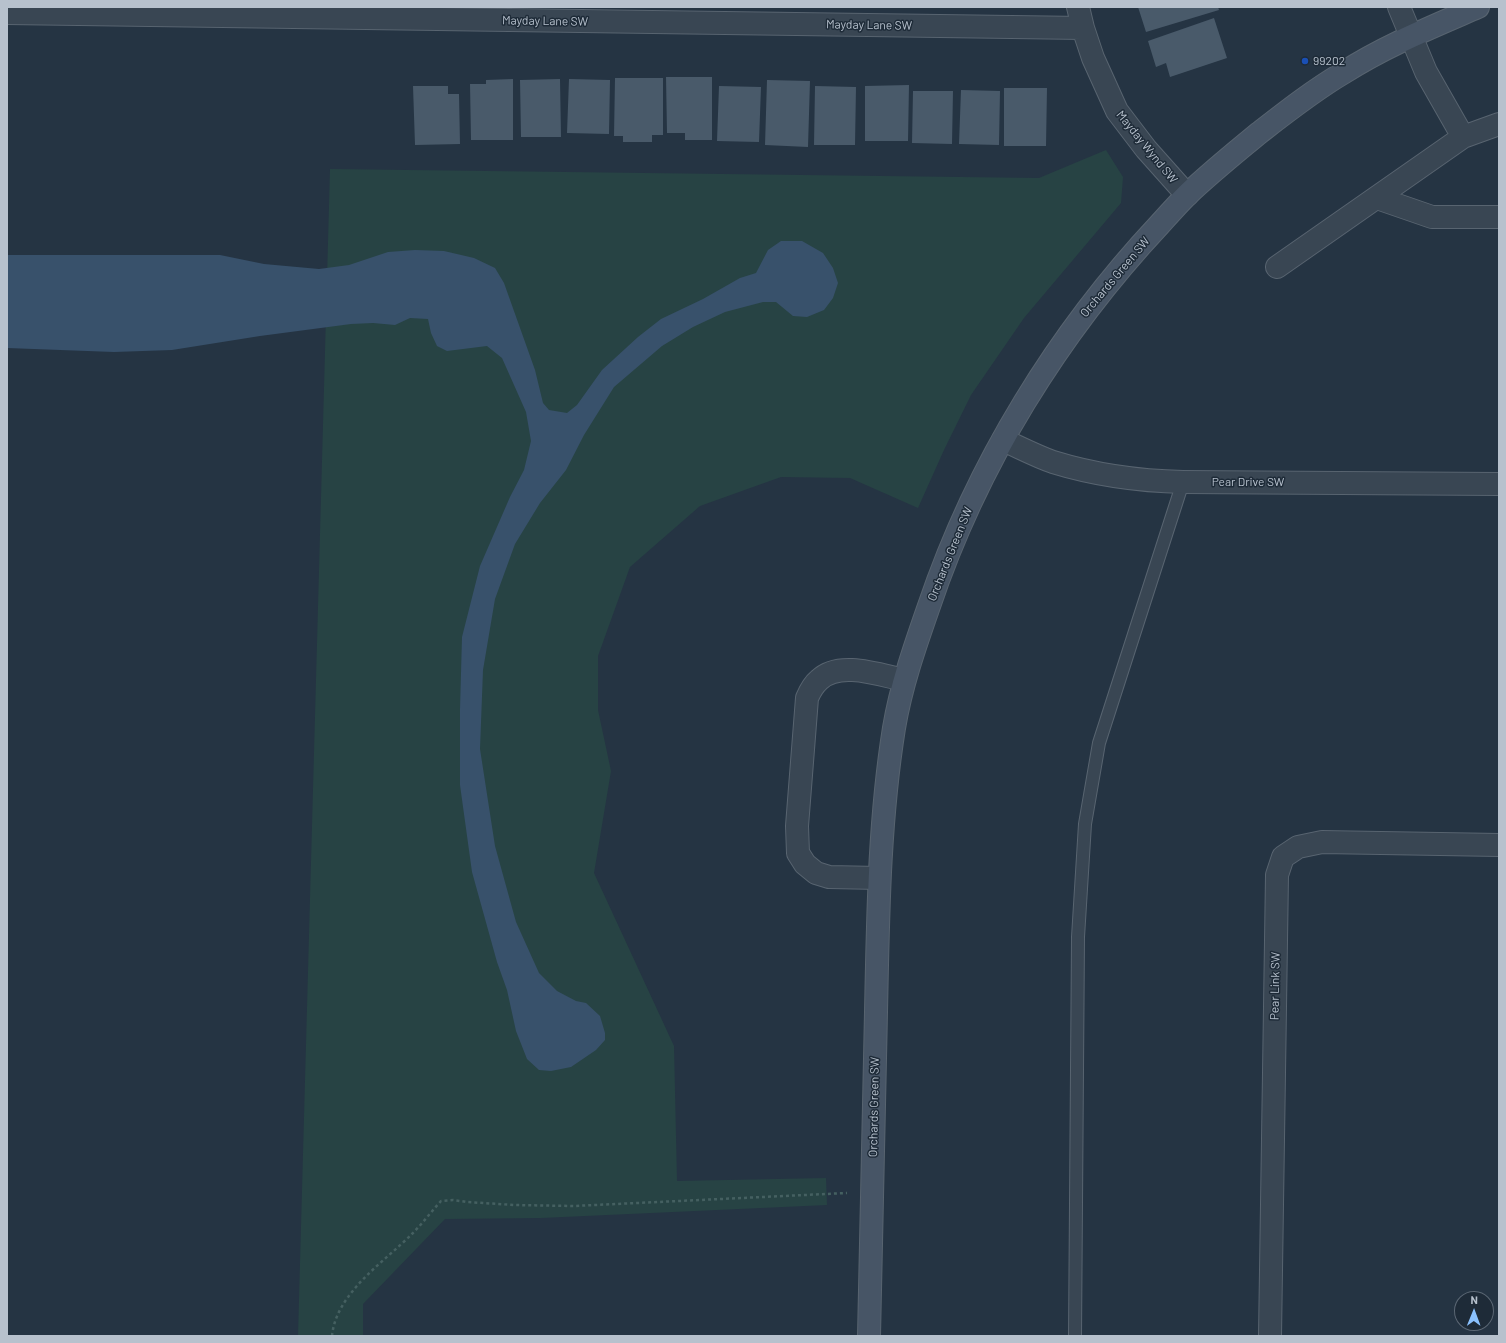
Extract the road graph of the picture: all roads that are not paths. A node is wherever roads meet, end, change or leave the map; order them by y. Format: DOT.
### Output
graph roads {
  1 [pos="1078,7"];
  2 [pos="1399,7"];
  3 [pos="1478,7"];
  4 [pos="129,11"];
  5 [pos="7,13"];
  6 [pos="1083,28"];
  7 [pos="1411,36"];
  8 [pos="1499,124"];
  9 [pos="1462,137"];
  10 [pos="1187,195"];
  11 [pos="1377,198"];
  12 [pos="1499,217"];
  13 [pos="1277,267"];
  14 [pos="1002,440"];
  15 [pos="1183,482"];
  16 [pos="1499,484"];
  17 [pos="904,680"];
  18 [pos="1499,845"];
  19 [pos="879,878"];
  20 [pos="870,1336"];
  21 [pos="1075,1336"];
  22 [pos="1270,1336"];
  1 -- 6 [label="street, Mayday Wynd SW"];
  2 -- 7 [label="street"];
  3 -- 7 [label="street, Orchards Green SW"];
  4 -- 5 [label="street, Mayday Lane SW"];
  4 -- 6 [label="street, Mayday Lane SW"];
  6 -- 10 [label="street, Mayday Wynd SW"];
  7 -- 9 [label="street"];
  7 -- 10 [label="street, Orchards Green SW"];
  8 -- 9 [label="street"];
  9 -- 11 [label="street"];
  10 -- 14 [label="street, Orchards Green SW"];
  11 -- 12 [label="street"];
  11 -- 13 [label="street"];
  14 -- 15 [label="street, Pear Drive SW"];
  14 -- 17 [label="street, Orchards Green SW"];
  15 -- 16 [label="street, Pear Drive SW"];
  15 -- 21 [label="lane"];
  17 -- 19 [label="street, Orchards Green SW"];
  17 -- 19 [label="street"];
  18 -- 22 [label="street, Pear Link SW"];
  19 -- 20 [label="street, Orchards Green SW"];
}
